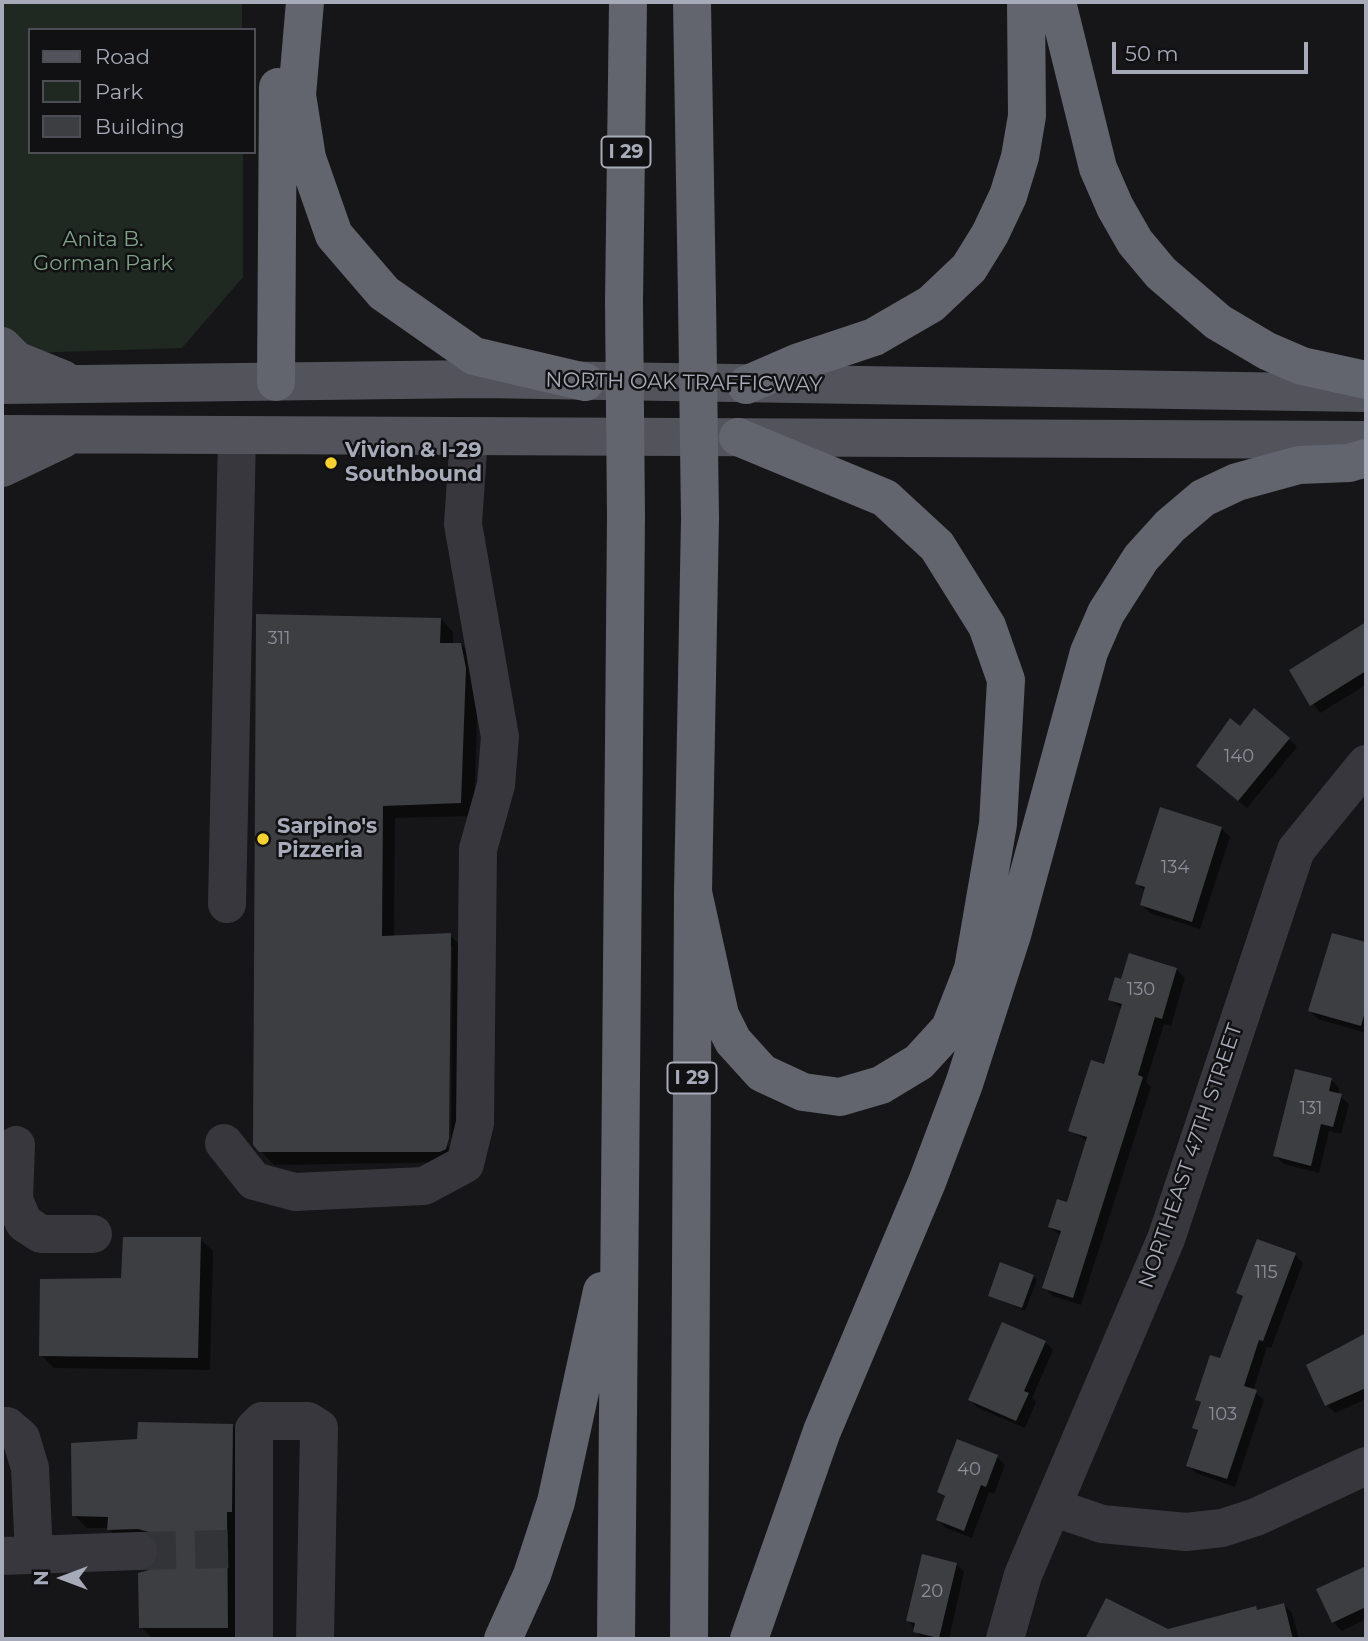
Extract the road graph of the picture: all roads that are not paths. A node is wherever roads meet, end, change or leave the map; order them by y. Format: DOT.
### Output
graph roads {
  1 [pos="284,2"];
  2 [pos="305,2"];
  3 [pos="628,2"];
  4 [pos="1026,2"];
  5 [pos="1057,2"];
  6 [pos="692,3"];
  7 [pos="2,346"];
  8 [pos="480,379"];
  9 [pos="1366,380"];
  10 [pos="276,382"];
  11 [pos="585,382"];
  12 [pos="75,384"];
  13 [pos="2,385"];
  14 [pos="746,385"];
  15 [pos="1366,393"];
  16 [pos="2,411"];
  17 [pos="2,434"];
  18 [pos="75,435"];
  19 [pos="237,435"];
  20 [pos="469,436"];
  21 [pos="738,437"];
  22 [pos="1366,440"];
  23 [pos="1366,458"];
  24 [pos="2,468"];
  25 [pos="1366,764"];
  26 [pos="693,892"];
  27 [pos="227,904"];
  28 [pos="223,1143"];
  29 [pos="16,1145"];
  30 [pos="618,1218"];
  31 [pos="93,1234"];
  32 [pos="2,1426"];
  33 [pos="1366,1466"];
  34 [pos="1052,1507"];
  35 [pos="138,1551"];
  36 [pos="18,1555"];
  37 [pos="254,1639"];
  38 [pos="315,1639"];
  39 [pos="503,1639"];
  40 [pos="616,1639"];
  41 [pos="690,1639"];
  42 [pos="749,1639"];
  43 [pos="1004,1639"];
  1 -- 10 [label="highway"];
  2 -- 11 [label="highway"];
  3 -- 30 [label="highway, I 29, bridge"];
  4 -- 14 [label="highway"];
  5 -- 9 [label="highway"];
  6 -- 26 [label="highway, I 29, bridge"];
  7 -- 12 [label="main road"];
  8 -- 10 [label="main road, NORTH OAK TRAFFICWAY"];
  8 -- 11 [label="main road, NORTH OAK TRAFFICWAY"];
  8 -- 16 [label="main road"];
  10 -- 12 [label="main road, NORTH OAK TRAFFICWAY"];
  11 -- 14 [label="main road, NORTH OAK TRAFFICWAY"];
  12 -- 13 [label="main road, NORTH OAK TRAFFICWAY"];
  14 -- 15 [label="main road, NORTH OAK TRAFFICWAY"];
  17 -- 18 [label="main road"];
  18 -- 19 [label="main road"];
  18 -- 24 [label="main road"];
  19 -- 20 [label="main road"];
  19 -- 27 [label="street"];
  20 -- 21 [label="main road"];
  20 -- 28 [label="street"];
  21 -- 22 [label="main road"];
  21 -- 26 [label="highway"];
  23 -- 42 [label="highway"];
  25 -- 34 [label="street, NORTHEAST 47TH STREET"];
  26 -- 41 [label="highway, I 29"];
  29 -- 31 [label="street"];
  30 -- 39 [label="highway"];
  30 -- 40 [label="highway, I 29"];
  32 -- 36 [label="street"];
  33 -- 34 [label="street"];
  34 -- 43 [label="street, NORTHEAST 47TH STREET"];
  35 -- 36 [label="street"];
  37 -- 38 [label="street"];
}
